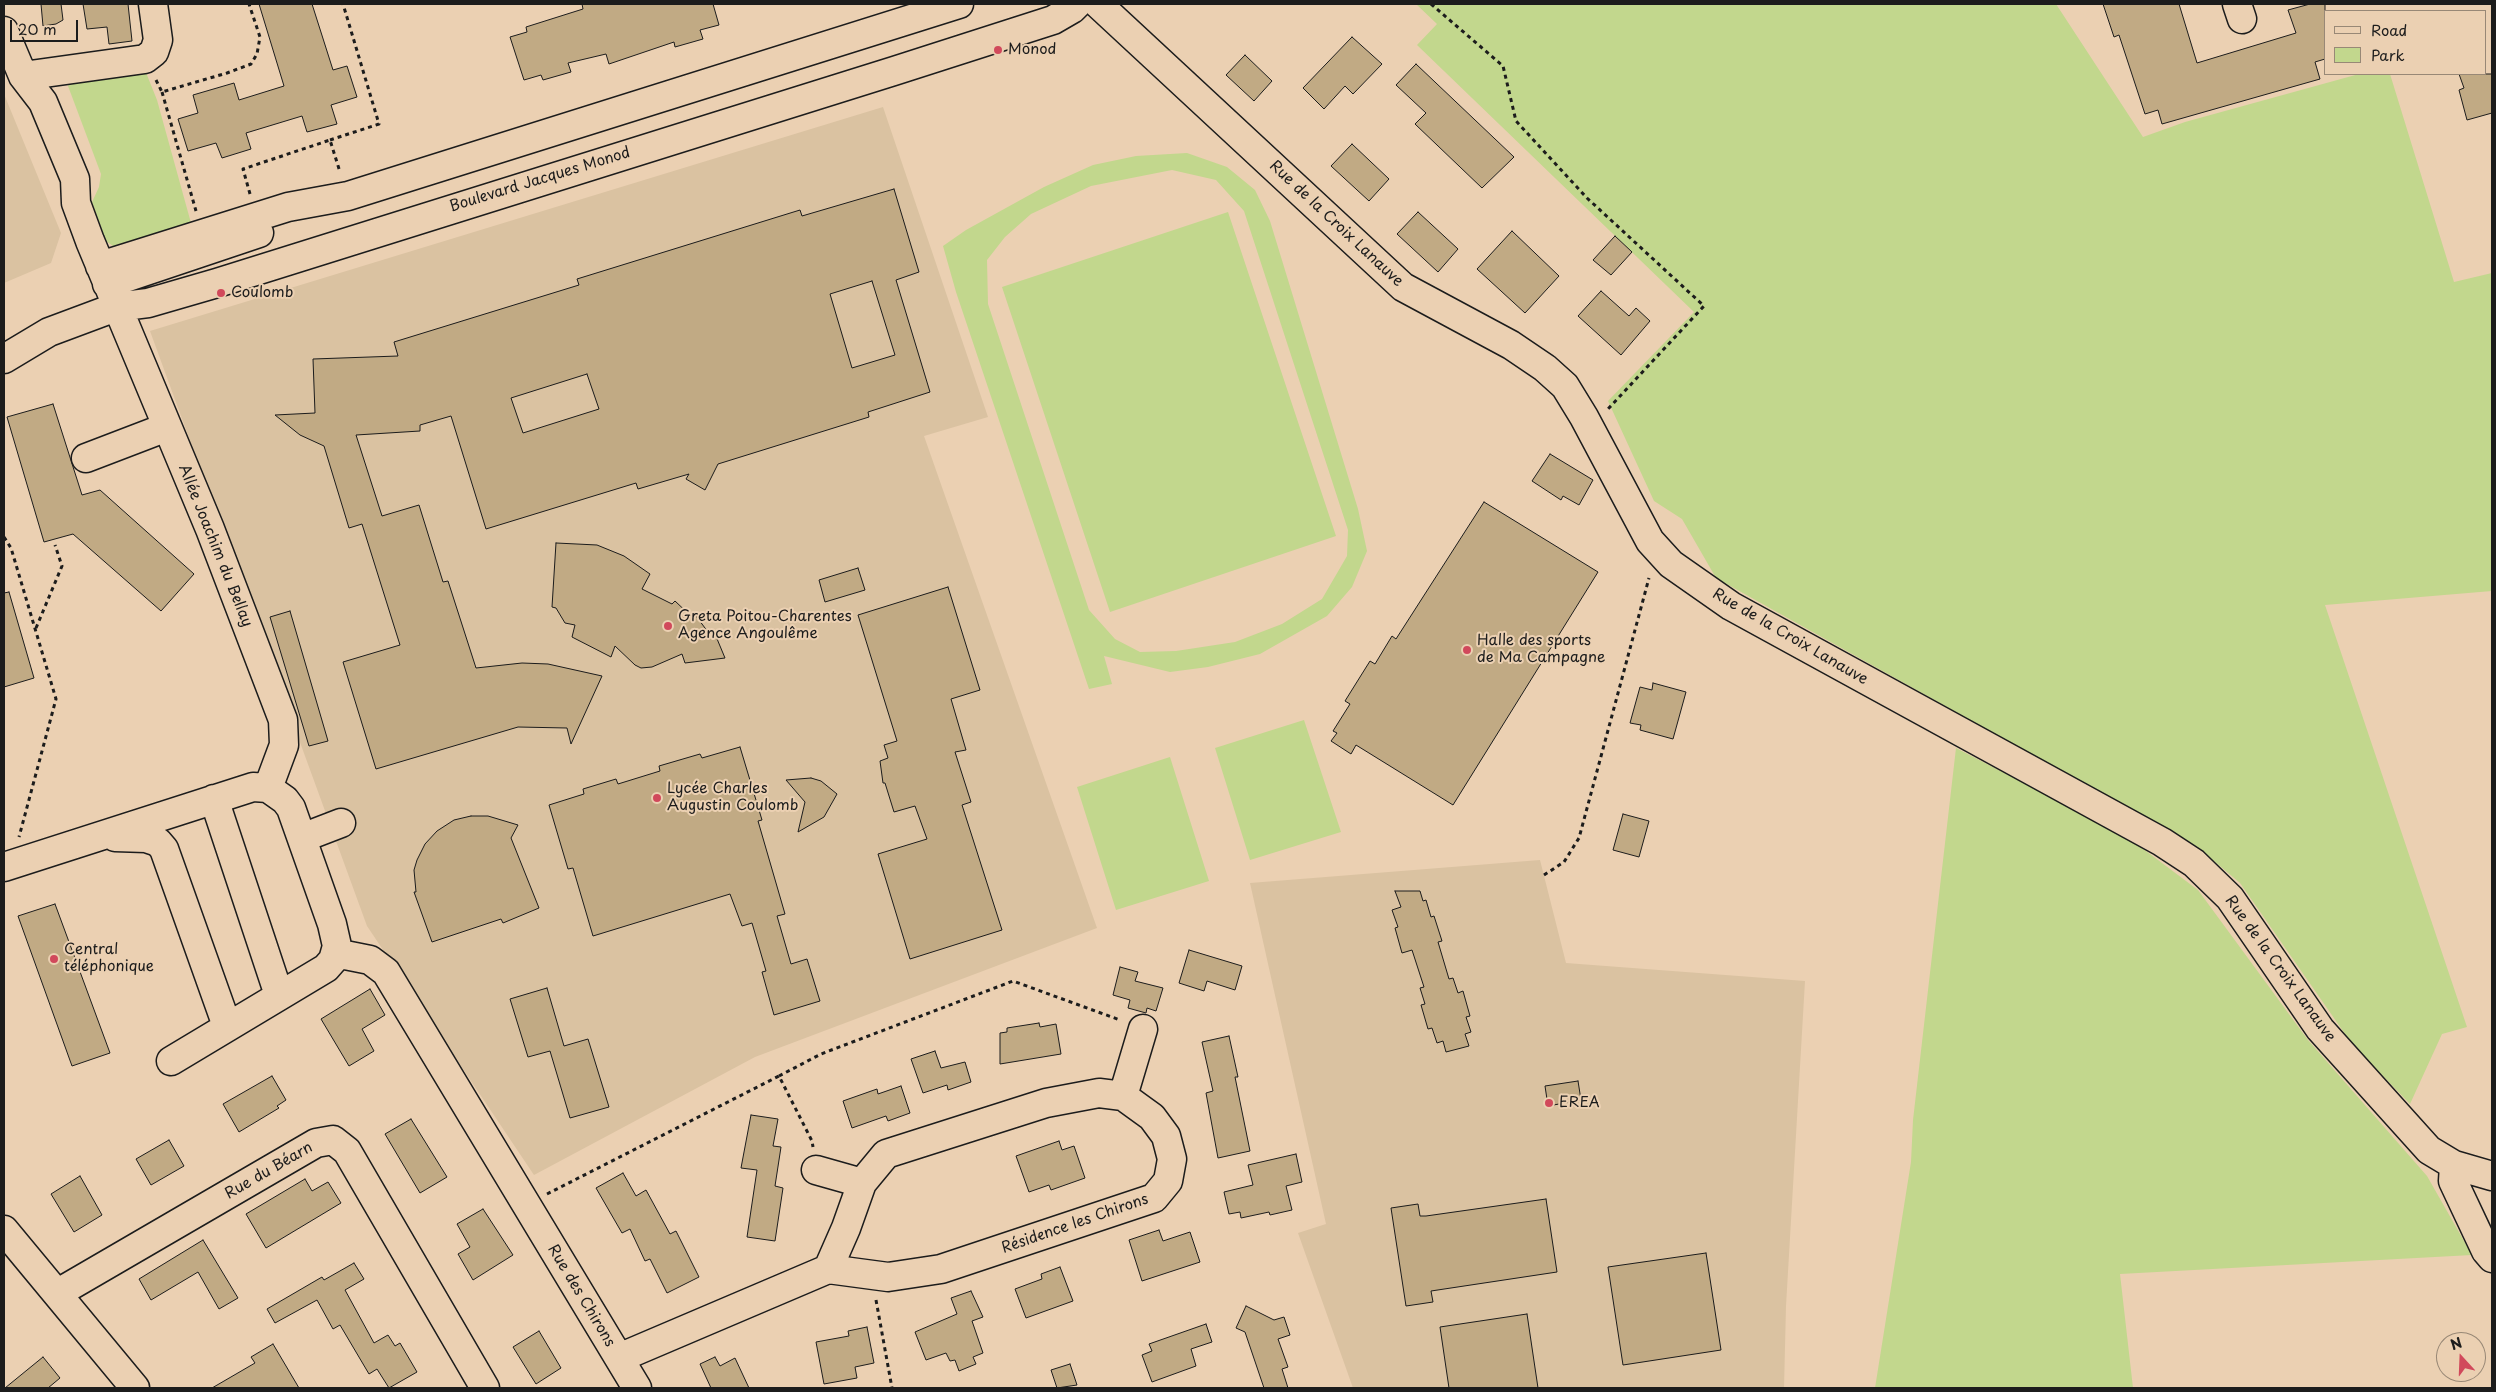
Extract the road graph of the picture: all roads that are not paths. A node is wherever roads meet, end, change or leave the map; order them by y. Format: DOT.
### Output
graph roads {
  1 [pos="153,4"];
  2 [pos="959,4"];
  3 [pos="1077,4"];
  4 [pos="1098,4"];
  5 [pos="880,29"];
  6 [pos="4,32"];
  7 [pos="14,66"];
  8 [pos="894,71"];
  9 [pos="436,168"];
  10 [pos="348,196"];
  11 [pos="449,208"];
  12 [pos="108,286"];
  13 [pos="4,359"];
  14 [pos="167,427"];
  15 [pos="86,458"];
  16 [pos="268,788"];
  17 [pos="214,799"];
  18 [pos="341,823"];
  19 [pos="94,838"];
  20 [pos="302,838"];
  21 [pos="8,866"];
  22 [pos="335,953"];
  23 [pos="280,995"];
  24 [pos="227,1026"];
  25 [pos="1143,1029"];
  26 [pos="171,1061"];
  27 [pos="1123,1096"];
  28 [pos="2454,1165"];
  29 [pos="816,1170"];
  30 [pos="2492,1176"];
  31 [pos="862,1183"];
  32 [pos="4,1230"];
  33 [pos="2492,1258"];
  34 [pos="828,1269"];
  35 [pos="58,1294"];
  36 [pos="619,1358"];
  37 [pos="134,1388"];
  38 [pos="485,1388"];
  39 [pos="637,1388"];
  1 -- 7 [label="street"];
  2 -- 5 [label="street"];
  3 -- 8 [label="street, Boulevard Jacques Monod"];
  4 -- 28 [label="street, Rue de la Croix Lanauve"];
  5 -- 8 [label="street"];
  5 -- 9 [label="street"];
  6 -- 7 [label="street, Allée Joachim du Bellay"];
  7 -- 12 [label="street, Allée Joachim du Bellay"];
  8 -- 11 [label="street, Boulevard Jacques Monod"];
  9 -- 10 [label="street"];
  9 -- 11 [label="street"];
  10 -- 12 [label="street, Boulevard Jacques Monod"];
  10 -- 12 [label="street"];
  11 -- 12 [label="street, Boulevard Jacques Monod"];
  12 -- 13 [label="street, Boulevard Jacques Monod"];
  12 -- 14 [label="street, Allée Joachim du Bellay"];
  14 -- 15 [label="street"];
  14 -- 16 [label="street, Allée Joachim du Bellay"];
  16 -- 17 [label="street"];
  16 -- 20 [label="street"];
  17 -- 19 [label="street"];
  17 -- 23 [label="street"];
  18 -- 20 [label="street"];
  19 -- 21 [label="street"];
  19 -- 24 [label="street"];
  20 -- 22 [label="street"];
  22 -- 23 [label="street"];
  22 -- 36 [label="street, Rue des Chirons"];
  23 -- 24 [label="street"];
  24 -- 26 [label="street"];
  25 -- 27 [label="street"];
  27 -- 31 [label="street"];
  27 -- 34 [label="street, Résidence les Chirons"];
  28 -- 30 [label="street, Rue de la Croix Lanauve"];
  28 -- 33 [label="street"];
  29 -- 31 [label="street"];
  31 -- 34 [label="street"];
  32 -- 35 [label="street"];
  34 -- 36 [label="street"];
  35 -- 37 [label="street"];
  35 -- 38 [label="street, Rue du Béarn"];
  36 -- 39 [label="street, Rue des Chirons"];
}
